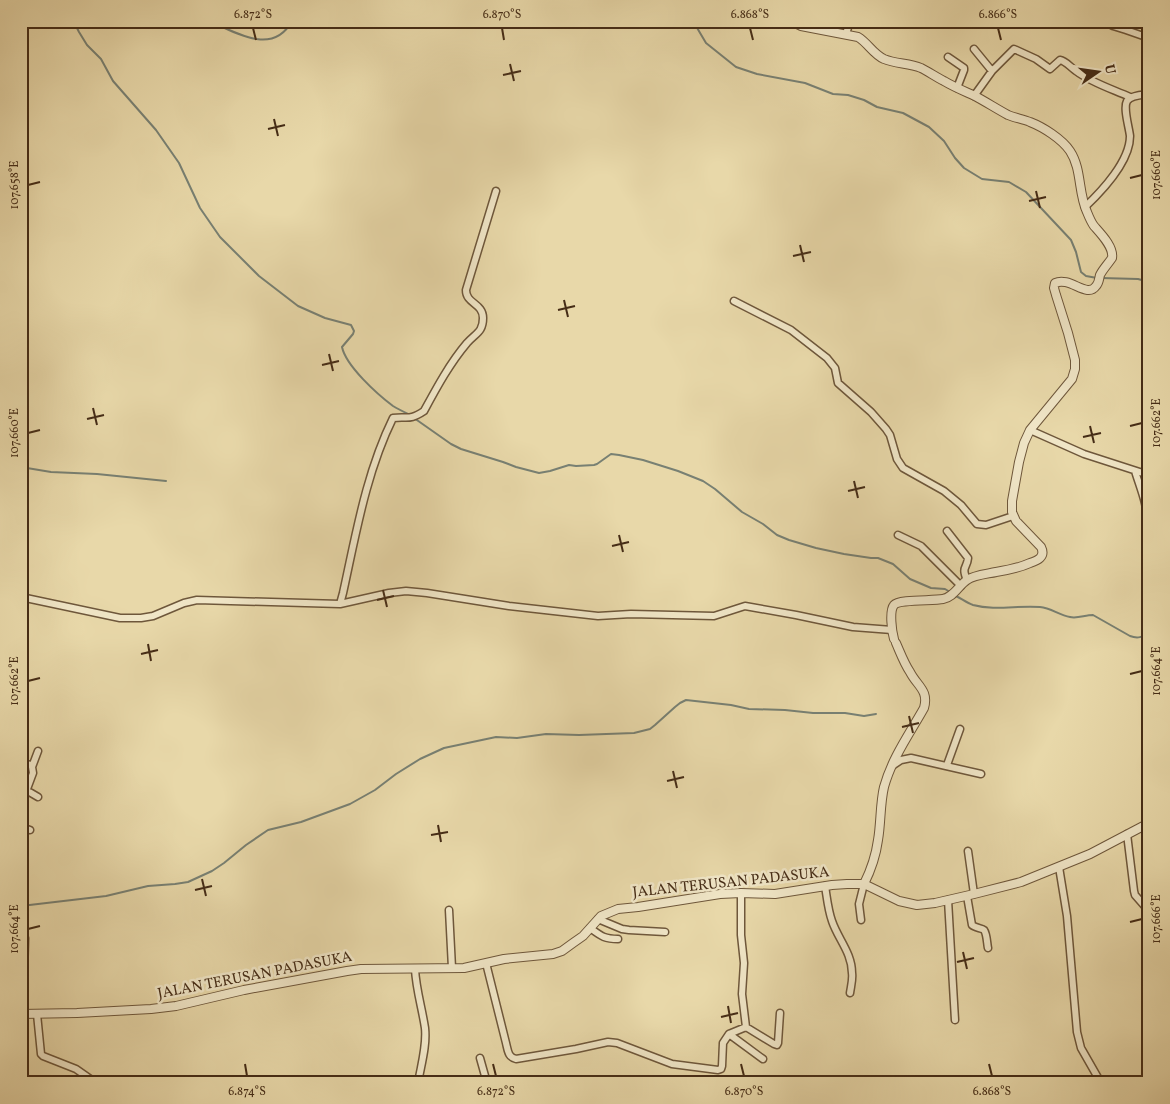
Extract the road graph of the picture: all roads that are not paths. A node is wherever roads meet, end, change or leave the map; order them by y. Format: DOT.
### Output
graph roads {
  1 [pos="791,21"];
  2 [pos="850,21"];
  3 [pos="1104,21"];
  4 [pos="1128,21"];
  5 [pos="1126,30"];
  6 [pos="846,34"];
  7 [pos="1149,38"];
  8 [pos="974,49"];
  9 [pos="948,57"];
  10 [pos="992,71"];
  11 [pos="957,88"];
  12 [pos="1149,94"];
  13 [pos="974,96"];
  14 [pos="1130,97"];
  15 [pos="496,191"];
  16 [pos="1085,207"];
  17 [pos="734,301"];
  18 [pos="1030,430"];
  19 [pos="1135,471"];
  20 [pos="1149,475"];
  21 [pos="1013,516"];
  22 [pos="1147,523"];
  23 [pos="947,531"];
  24 [pos="898,535"];
  25 [pos="964,583"];
  26 [pos="21,597"];
  27 [pos="340,604"];
  28 [pos="892,630"];
  29 [pos="960,729"];
  30 [pos="38,751"];
  31 [pos="21,763"];
  32 [pos="947,765"];
  33 [pos="892,766"];
  34 [pos="32,767"];
  35 [pos="981,774"];
  36 [pos="24,790"];
  37 [pos="38,797"];
  38 [pos="1149,823"];
  39 [pos="21,827"];
  40 [pos="30,830"];
  41 [pos="1127,834"];
  42 [pos="968,851"];
  43 [pos="1059,868"];
  44 [pos="864,884"];
  45 [pos="825,886"];
  46 [pos="741,893"];
  47 [pos="970,895"];
  48 [pos="948,900"];
  49 [pos="449,910"];
  50 [pos="1149,911"];
  51 [pos="598,919"];
  52 [pos="861,920"];
  53 [pos="590,928"];
  54 [pos="665,932"];
  55 [pos="25,938"];
  56 [pos="618,939"];
  57 [pos="988,948"];
  58 [pos="486,963"];
  59 [pos="452,968"];
  60 [pos="415,969"];
  61 [pos="21,978"];
  62 [pos="850,993"];
  63 [pos="780,1013"];
  64 [pos="21,1014"];
  65 [pos="37,1014"];
  66 [pos="954,1020"];
  67 [pos="746,1027"];
  68 [pos="729,1034"];
  69 [pos="480,1058"];
  70 [pos="764,1059"];
  71 [pos="96,1083"];
  72 [pos="418,1083"];
  73 [pos="486,1083"];
  74 [pos="1101,1083"];
  1 -- 6 [label="street"];
  2 -- 6 [label="street"];
  3 -- 5 [label="street"];
  4 -- 5 [label="street"];
  5 -- 7 [label="street"];
  6 -- 11 [label="street"];
  8 -- 10 [label="street"];
  9 -- 11 [label="street"];
  10 -- 13 [label="street"];
  10 -- 14 [label="street"];
  11 -- 13 [label="street"];
  12 -- 14 [label="street"];
  13 -- 16 [label="street"];
  14 -- 16 [label="street"];
  15 -- 27 [label="street"];
  16 -- 18 [label="street"];
  17 -- 21 [label="street"];
  18 -- 19 [label="street"];
  18 -- 21 [label="street"];
  19 -- 20 [label="street"];
  19 -- 22 [label="street"];
  21 -- 25 [label="street"];
  23 -- 25 [label="street"];
  24 -- 25 [label="street"];
  25 -- 28 [label="street"];
  26 -- 27 [label="street"];
  27 -- 28 [label="street"];
  28 -- 33 [label="street"];
  29 -- 32 [label="street"];
  30 -- 34 [label="street"];
  31 -- 34 [label="street"];
  32 -- 33 [label="street"];
  32 -- 35 [label="street"];
  33 -- 44 [label="street"];
  34 -- 36 [label="street"];
  36 -- 37 [label="street"];
  38 -- 41 [label="street"];
  39 -- 40 [label="street"];
  41 -- 43 [label="street"];
  41 -- 50 [label="street"];
  42 -- 47 [label="street"];
  43 -- 47 [label="street"];
  43 -- 74 [label="street"];
  44 -- 45 [label="street, JALAN TERUSAN PADASUKA"];
  44 -- 48 [label="street"];
  44 -- 52 [label="street"];
  45 -- 46 [label="street, JALAN TERUSAN PADASUKA"];
  45 -- 62 [label="street"];
  46 -- 51 [label="street, JALAN TERUSAN PADASUKA"];
  46 -- 67 [label="street"];
  47 -- 48 [label="street"];
  47 -- 57 [label="street"];
  48 -- 66 [label="street"];
  49 -- 59 [label="street"];
  51 -- 53 [label="street, JALAN TERUSAN PADASUKA"];
  51 -- 54 [label="street"];
  53 -- 56 [label="street"];
  53 -- 58 [label="street, JALAN TERUSAN PADASUKA"];
  55 -- 61 [label="street"];
  58 -- 59 [label="street, JALAN TERUSAN PADASUKA"];
  58 -- 68 [label="street"];
  59 -- 60 [label="street, JALAN TERUSAN PADASUKA"];
  60 -- 65 [label="street, JALAN TERUSAN PADASUKA"];
  60 -- 72 [label="street"];
  63 -- 67 [label="street"];
  64 -- 65 [label="street, JALAN TERUSAN PADASUKA"];
  65 -- 71 [label="street"];
  67 -- 68 [label="street"];
  68 -- 70 [label="street"];
  69 -- 73 [label="street"];
}
